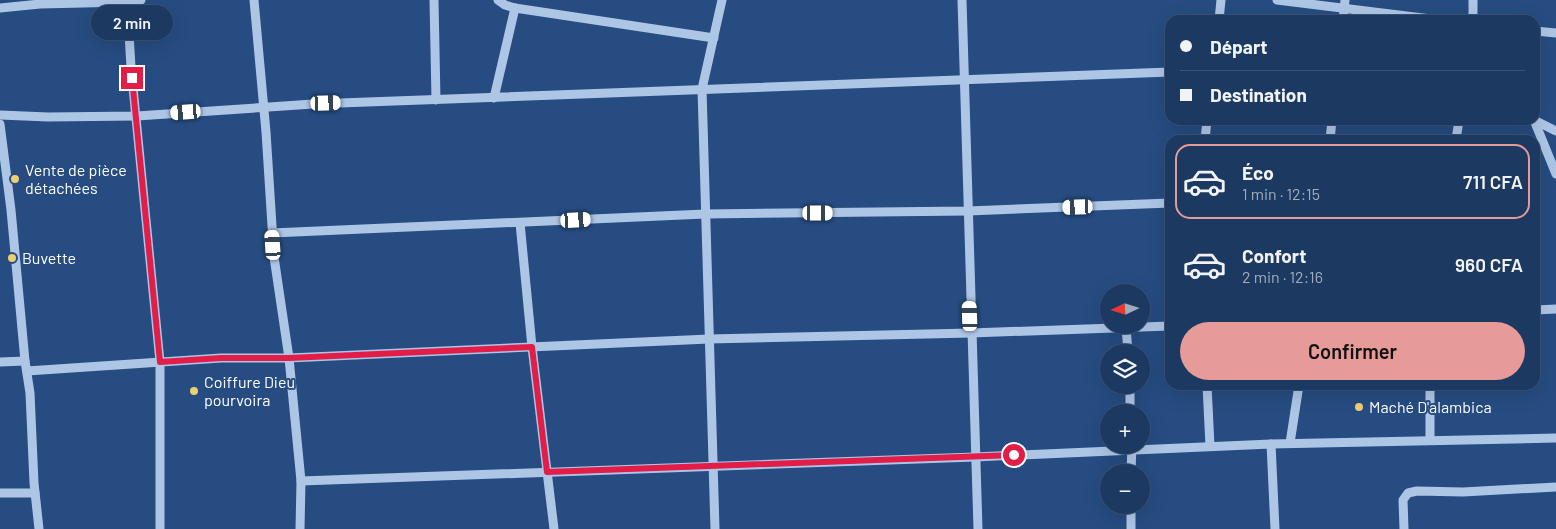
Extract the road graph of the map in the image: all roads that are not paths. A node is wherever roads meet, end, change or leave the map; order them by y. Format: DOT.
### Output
graph roads {
  1 [pos="141,0"];
  2 [pos="254,0"];
  3 [pos="434,0"];
  4 [pos="498,0"];
  5 [pos="722,0"];
  6 [pos="962,0"];
  7 [pos="1221,0"];
  8 [pos="1277,0"];
  9 [pos="1473,0"];
  10 [pos="127,1"];
  11 [pos="1345,4"];
  12 [pos="0,8"];
  13 [pos="515,8"];
  14 [pos="1219,15"];
  15 [pos="1410,15"];
  16 [pos="1473,15"];
  17 [pos="1540,31"];
  18 [pos="1556,33"];
  19 [pos="714,38"];
  20 [pos="1165,72"];
  21 [pos="964,80"];
  22 [pos="702,89"];
  23 [pos="494,98"];
  24 [pos="436,100"];
  25 [pos="264,108"];
  26 [pos="0,114"];
  27 [pos="136,116"];
  28 [pos="1540,123"];
  29 [pos="0,124"];
  30 [pos="1536,125"];
  31 [pos="1556,131"];
  32 [pos="1556,174"];
  33 [pos="1165,203"];
  34 [pos="968,211"];
  35 [pos="705,214"];
  36 [pos="520,223"];
  37 [pos="272,233"];
  38 [pos="1556,308"];
  39 [pos="1540,310"];
  40 [pos="1150,326"];
  41 [pos="1165,326"];
  42 [pos="1100,328"];
  43 [pos="971,333"];
  44 [pos="709,339"];
  45 [pos="532,347"];
  46 [pos="289,358"];
  47 [pos="25,361"];
  48 [pos="0,362"];
  49 [pos="160,362"];
  50 [pos="27,371"];
  51 [pos="1207,390"];
  52 [pos="1298,390"];
  53 [pos="1430,390"];
  54 [pos="1556,438"];
  55 [pos="1430,440"];
  56 [pos="1290,443"];
  57 [pos="1270,444"];
  58 [pos="1210,446"];
  59 [pos="1150,447"];
  60 [pos="1100,449"];
  61 [pos="975,457"];
  62 [pos="712,467"];
  63 [pos="547,472"];
  64 [pos="300,481"];
  65 [pos="1556,487"];
  66 [pos="0,493"];
  67 [pos="35,493"];
  68 [pos="1131,514"];
  69 [pos="40,529"];
  70 [pos="160,529"];
  71 [pos="300,529"];
  72 [pos="554,529"];
  73 [pos="715,529"];
  74 [pos="978,529"];
  75 [pos="1131,529"];
  76 [pos="1275,529"];
  77 [pos="1404,529"];
  1 -- 10 [label="street"];
  2 -- 25 [label="street"];
  3 -- 24 [label="street"];
  4 -- 13 [label="street"];
  5 -- 19 [label="street"];
  6 -- 21 [label="street"];
  7 -- 14 [label="street"];
  8 -- 11 [label="street"];
  9 -- 16 [label="street"];
  10 -- 12 [label="street"];
  10 -- 27 [label="street"];
  11 -- 15 [label="street"];
  13 -- 19 [label="street"];
  13 -- 23 [label="street"];
  17 -- 18 [label="street"];
  19 -- 22 [label="street"];
  20 -- 21 [label="street"];
  21 -- 22 [label="street"];
  21 -- 34 [label="street"];
  22 -- 23 [label="street"];
  22 -- 35 [label="street"];
  23 -- 24 [label="street"];
  24 -- 25 [label="street"];
  25 -- 27 [label="street"];
  25 -- 37 [label="street"];
  26 -- 27 [label="street"];
  27 -- 49 [label="street"];
  28 -- 31 [label="street"];
  29 -- 47 [label="street"];
  30 -- 32 [label="street"];
  33 -- 34 [label="street"];
  34 -- 35 [label="street"];
  34 -- 43 [label="street"];
  35 -- 36 [label="street"];
  35 -- 44 [label="street"];
  36 -- 37 [label="street"];
  36 -- 45 [label="street"];
  37 -- 46 [label="street"];
  38 -- 39 [label="street"];
  40 -- 41 [label="street"];
  42 -- 43 [label="street"];
  43 -- 44 [label="street"];
  43 -- 61 [label="street"];
  44 -- 45 [label="street"];
  44 -- 62 [label="street"];
  45 -- 46 [label="street"];
  45 -- 63 [label="street"];
  46 -- 49 [label="street"];
  46 -- 64 [label="street"];
  47 -- 48 [label="street"];
  47 -- 50 [label="street"];
  49 -- 50 [label="street"];
  49 -- 70 [label="street"];
  50 -- 67 [label="street"];
  51 -- 58 [label="street"];
  52 -- 56 [label="street"];
  53 -- 55 [label="street"];
  54 -- 55 [label="street"];
  55 -- 56 [label="street"];
  56 -- 57 [label="street"];
  57 -- 58 [label="street"];
  57 -- 76 [label="street"];
  58 -- 59 [label="street"];
  60 -- 61 [label="street"];
  61 -- 62 [label="street"];
  61 -- 74 [label="street"];
  62 -- 63 [label="street"];
  62 -- 73 [label="street"];
  63 -- 64 [label="street"];
  63 -- 72 [label="street"];
  64 -- 71 [label="street"];
  65 -- 77 [label="street"];
  66 -- 67 [label="street"];
  67 -- 69 [label="street"];
  68 -- 75 [label="street"];
}
